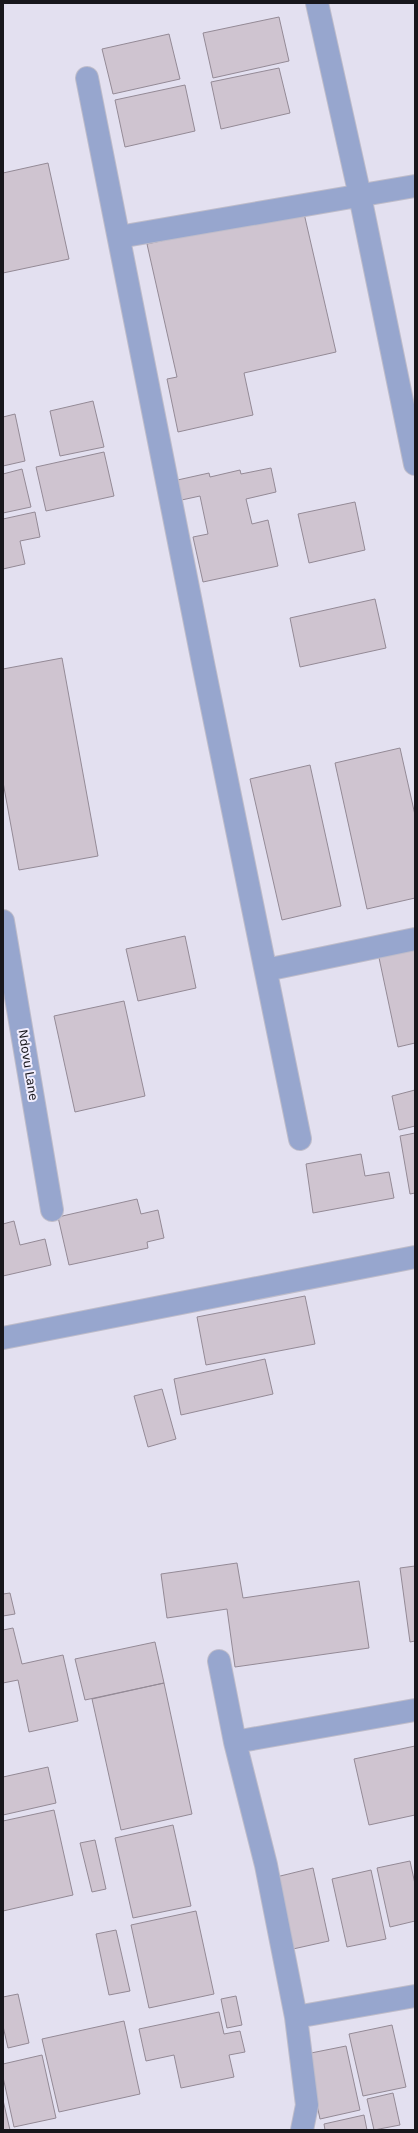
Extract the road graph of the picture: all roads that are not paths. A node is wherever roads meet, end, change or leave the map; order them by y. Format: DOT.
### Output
graph roads {
  1 [pos="317,3"];
  2 [pos="87,78"];
  3 [pos="415,186"];
  4 [pos="360,196"];
  5 [pos="119,237"];
  6 [pos="415,464"];
  7 [pos="3,920"];
  8 [pos="415,939"];
  9 [pos="266,970"];
  10 [pos="12,1020"];
  11 [pos="300,1138"];
  12 [pos="52,1210"];
  13 [pos="415,1257"];
  14 [pos="3,1338"];
  15 [pos="219,1661"];
  16 [pos="415,1710"];
  17 [pos="235,1742"];
  18 [pos="415,1996"];
  19 [pos="296,2017"];
  20 [pos="302,2130"];
  1 -- 4 [label="street"];
  2 -- 5 [label="street"];
  3 -- 4 [label="street"];
  4 -- 5 [label="street"];
  4 -- 6 [label="street"];
  5 -- 9 [label="street"];
  7 -- 10 [label="street, Ndovu Lane"];
  8 -- 9 [label="street"];
  9 -- 11 [label="street"];
  10 -- 12 [label="street, Ndovu Lane"];
  13 -- 14 [label="street"];
  15 -- 17 [label="street"];
  16 -- 17 [label="street"];
  17 -- 19 [label="street"];
  18 -- 19 [label="street"];
  19 -- 20 [label="street"];
}
